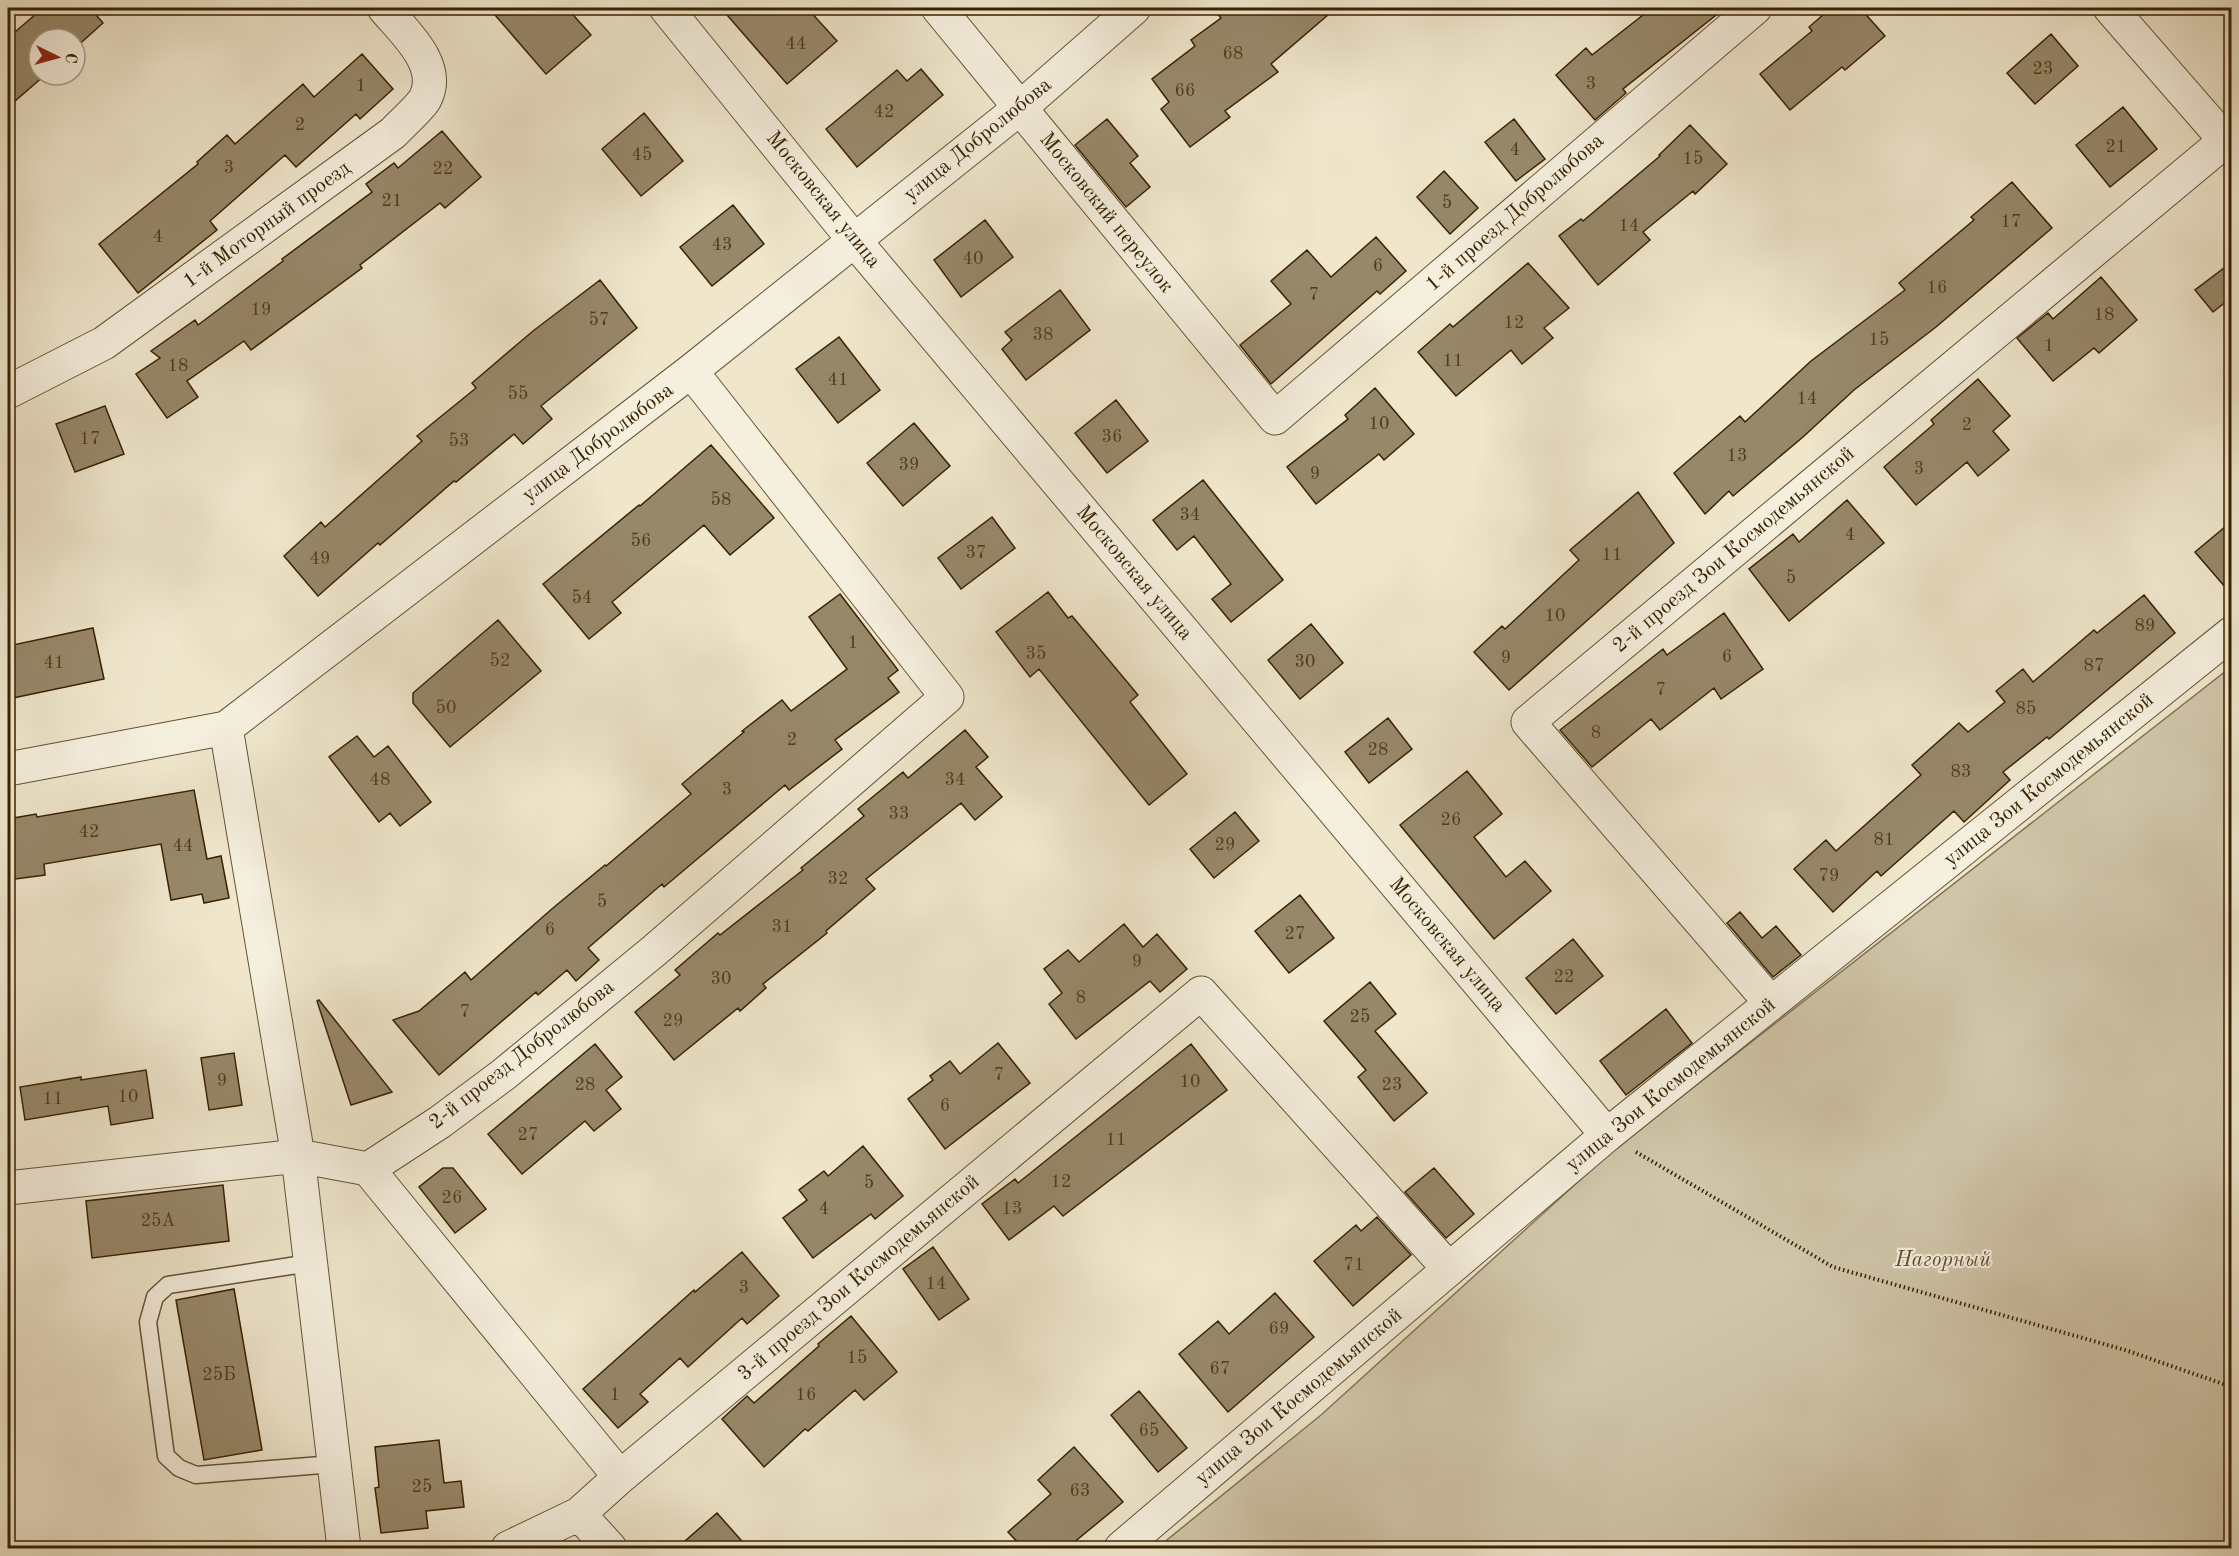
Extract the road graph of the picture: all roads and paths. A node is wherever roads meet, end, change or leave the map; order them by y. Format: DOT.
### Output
graph roads {
  1 [pos="384,8"];
  2 [pos="666,8"];
  3 [pos="938,8"];
  4 [pos="1134,8"];
  5 [pos="1755,8"];
  6 [pos="2110,8"];
  7 [pos="1020,108"];
  8 [pos="2228,145"];
  9 [pos="854,240"];
  10 [pos="691,371"];
  11 [pos="8,392"];
  12 [pos="1275,418"];
  13 [pos="2232,633"];
  14 [pos="226,728"];
  15 [pos="8,769"];
  16 [pos="1771,1003"];
  17 [pos="1607,1135"];
  18 [pos="298,1156"];
  19 [pos="368,1168"];
  20 [pos="8,1188"];
  21 [pos="310,1263"];
  22 [pos="1449,1269"];
  23 [pos="2232,1387"];
  24 [pos="334,1464"];
  25 [pos="620,1477"];
  26 [pos="579,1514"];
  27 [pos="344,1548"];
  28 [pos="508,1548"];
  29 [pos="610,1548"];
  30 [pos="1121,1548"];
  1 -- 11 [label="street, 1-й Моторный проезд"];
  2 -- 9 [label="street, Московская улица"];
  3 -- 7 [label="street, Московский переулок"];
  4 -- 7 [label="street, улица Добролюбова"];
  5 -- 12 [label="street, 1-й проезд Добролюбова"];
  6 -- 8 [label="street"];
  7 -- 9 [label="street, улица Добролюбова"];
  7 -- 12 [label="street, Московский переулок"];
  8 -- 16 [label="street, 2-й проезд Зои Космодемьянской"];
  9 -- 10 [label="street, улица Добролюбова"];
  9 -- 17 [label="street, Московская улица"];
  10 -- 14 [label="street, улица Добролюбова"];
  10 -- 19 [label="street, 2-й проезд Добролюбова"];
  13 -- 16 [label="street, улица Зои Космодемьянской"];
  14 -- 15 [label="street, улица Добролюбова"];
  14 -- 18 [label="street"];
  16 -- 17 [label="street, улица Зои Космодемьянской"];
  17 -- 22 [label="street, улица Зои Космодемьянской"];
  17 -- 23 [label="path"];
  18 -- 19 [label="street"];
  18 -- 20 [label="street"];
  18 -- 21 [label="street"];
  19 -- 25 [label="street"];
  21 -- 24 [label="street"];
  21 -- 24 [label="lane"];
  22 -- 25 [label="street, 3-й проезд Зои Космодемьянской"];
  22 -- 30 [label="street, улица Зои Космодемьянской"];
  24 -- 27 [label="street"];
  25 -- 26 [label="street, 3-й проезд Зои Космодемьянской"];
  26 -- 28 [label="street, 3-й проезд Зои Космодемьянской"];
  26 -- 29 [label="street"];
}
